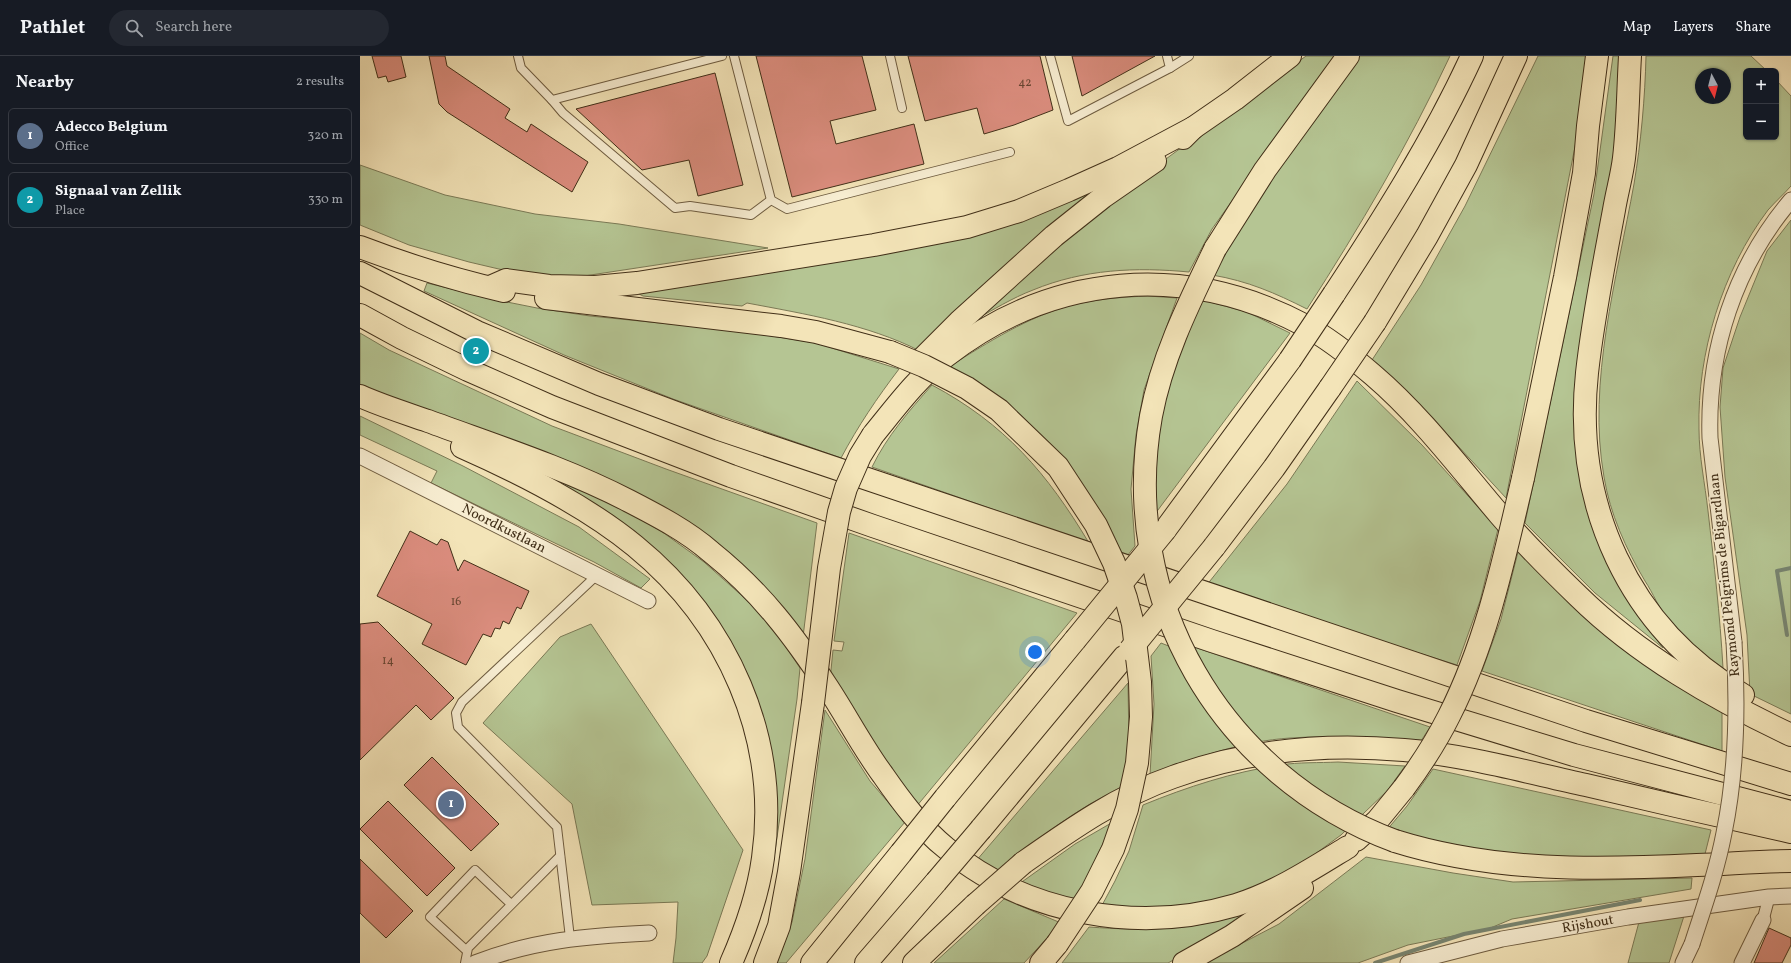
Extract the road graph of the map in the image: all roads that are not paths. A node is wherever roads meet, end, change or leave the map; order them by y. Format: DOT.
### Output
graph roads {
  1 [pos="518,56"];
  2 [pos="722,56"];
  3 [pos="734,56"];
  4 [pos="890,56"];
  5 [pos="1050,56"];
  6 [pos="1167,56"];
  7 [pos="1188,56"];
  8 [pos="1290,56"];
  9 [pos="1348,56"];
  10 [pos="1472,56"];
  11 [pos="1516,56"];
  12 [pos="1597,56"];
  13 [pos="1630,56"];
  14 [pos="1170,68"];
  15 [pos="552,100"];
  16 [pos="902,108"];
  17 [pos="1193,128"];
  18 [pos="1010,152"];
  19 [pos="771,200"];
  20 [pos="1791,200"];
  21 [pos="360,247"];
  22 [pos="360,273"];
  23 [pos="490,287"];
  24 [pos="360,315"];
  25 [pos="367,399"];
  26 [pos="873,435"];
  27 [pos="360,456"];
  28 [pos="596,576"];
  29 [pos="648,601"];
  30 [pos="1791,722"];
  31 [pos="1791,736"];
  32 [pos="1791,784"];
  33 [pos="1791,812"];
  34 [pos="1791,832"];
  35 [pos="1348,847"];
  36 [pos="560,856"];
  37 [pos="1791,861"];
  38 [pos="789,872"];
  39 [pos="1791,896"];
  40 [pos="1769,897"];
  41 [pos="511,904"];
  42 [pos="1763,920"];
  43 [pos="649,933"];
  44 [pos="570,938"];
  45 [pos="471,957"];
  46 [pos="465,963"];
  47 [pos="731,963"];
  48 [pos="746,963"];
  49 [pos="765,963"];
  50 [pos="812,963"];
  51 [pos="866,963"];
  52 [pos="914,963"];
  53 [pos="1041,963"];
  54 [pos="1184,963"];
  55 [pos="1408,963"];
  56 [pos="1683,963"];
  57 [pos="1742,963"];
  1 -- 15 [label="lane"];
  2 -- 15 [label="lane"];
  3 -- 19 [label="lane"];
  4 -- 16 [label="lane"];
  5 -- 14 [label="lane"];
  6 -- 14 [label="lane"];
  7 -- 14 [label="lane"];
  8 -- 17 [label="highway"];
  9 -- 37 [label="highway, bridge"];
  10 -- 50 [label="highway, bridge"];
  11 -- 51 [label="highway, bridge"];
  12 -- 35 [label="highway, bridge"];
  13 -- 30 [label="highway"];
  15 -- 19 [label="lane"];
  17 -- 23 [label="highway"];
  17 -- 26 [label="highway"];
  18 -- 19 [label="lane"];
  20 -- 56 [label="street, Raymond Pelgrims de Bigardlaan, bridge"];
  21 -- 23 [label="highway"];
  22 -- 32 [label="highway"];
  23 -- 53 [label="highway, bridge"];
  24 -- 33 [label="highway"];
  25 -- 35 [label="highway"];
  25 -- 47 [label="highway"];
  26 -- 31 [label="highway"];
  26 -- 38 [label="highway, bridge"];
  27 -- 28 [label="street, Noordkustlaan"];
  28 -- 29 [label="street, Noordkustlaan"];
  28 -- 36 [label="lane"];
  34 -- 52 [label="highway, bridge"];
  35 -- 54 [label="highway"];
  36 -- 41 [label="lane"];
  36 -- 44 [label="lane"];
  38 -- 48 [label="highway"];
  38 -- 49 [label="highway"];
  39 -- 40 [label="street, Rijshout"];
  40 -- 42 [label="street"];
  40 -- 55 [label="street, Rijshout"];
  41 -- 45 [label="lane"];
  41 -- 45 [label="lane"];
  42 -- 57 [label="street"];
  43 -- 44 [label="street"];
  44 -- 45 [label="street"];
  45 -- 46 [label="lane"];
}
